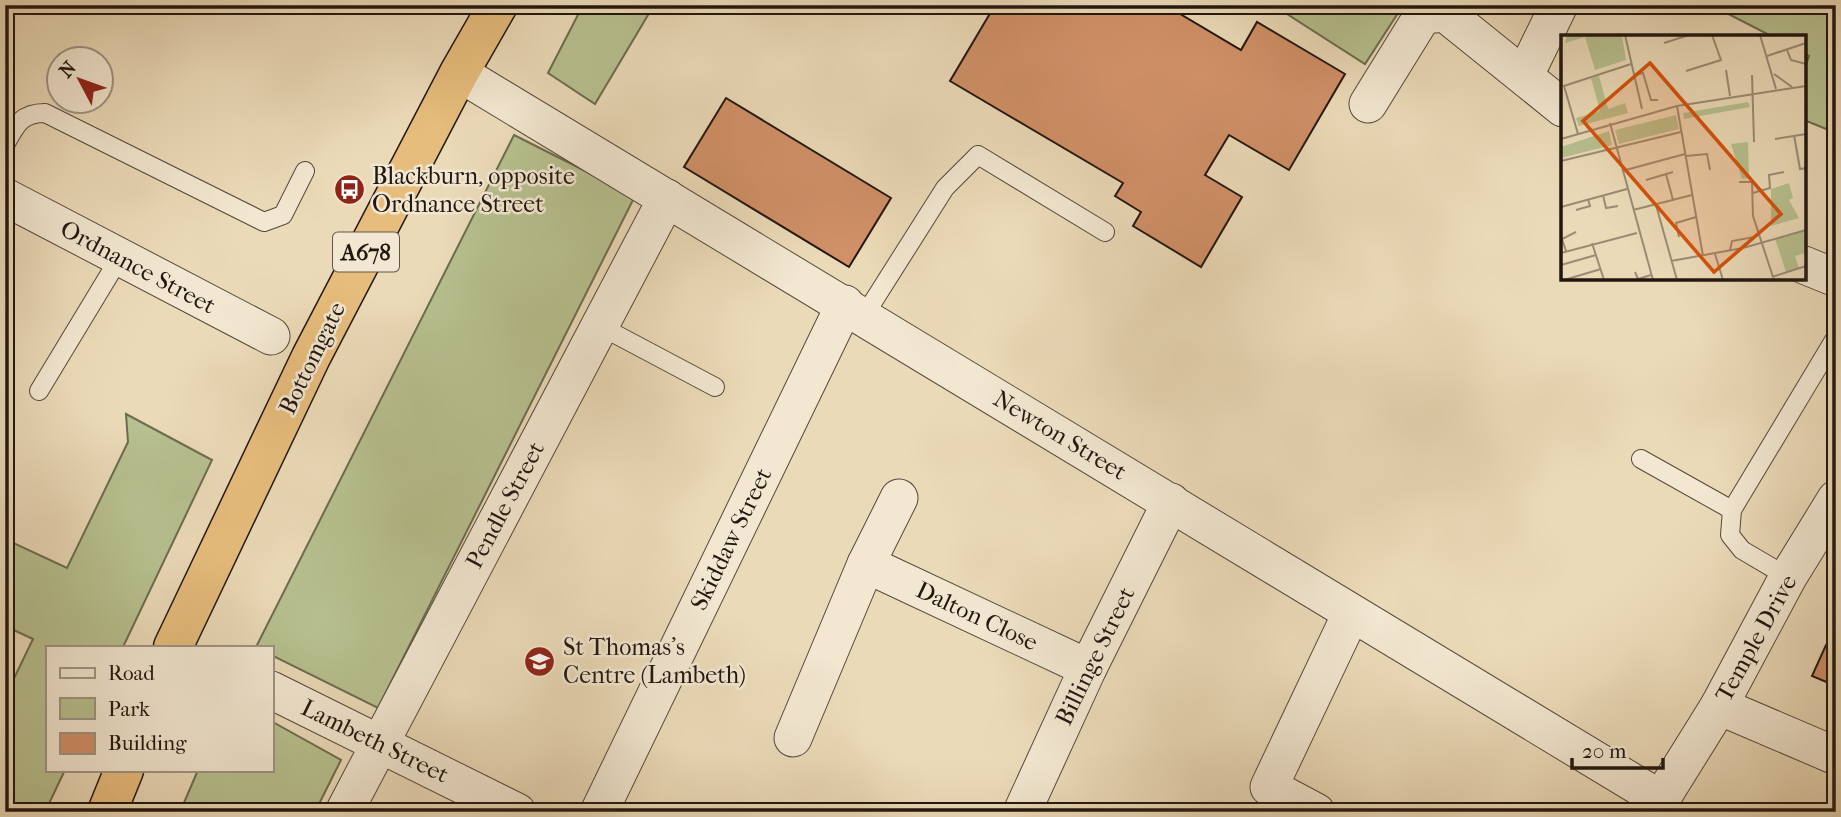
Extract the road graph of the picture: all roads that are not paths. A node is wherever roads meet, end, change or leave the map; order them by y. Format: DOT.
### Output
graph roads {
  1 [pos="498,5"];
  2 [pos="1559,5"];
  3 [pos="459,73"];
  4 [pos="1525,75"];
  5 [pos="1368,104"];
  6 [pos="1561,106"];
  7 [pos="5,145"];
  8 [pos="305,171"];
  9 [pos="5,197"];
  10 [pos="667,198"];
  11 [pos="1105,232"];
  12 [pos="120,257"];
  13 [pos="1806,266"];
  14 [pos="1836,278"];
  15 [pos="855,310"];
  16 [pos="600,326"];
  17 [pos="271,336"];
  18 [pos="1836,337"];
  19 [pos="715,387"];
  20 [pos="39,391"];
  21 [pos="1641,459"];
  22 [pos="899,498"];
  23 [pos="1836,499"];
  24 [pos="1171,502"];
  25 [pos="1732,510"];
  26 [pos="866,564"];
  27 [pos="1788,577"];
  28 [pos="1351,614"];
  29 [pos="178,646"];
  30 [pos="1088,668"];
  31 [pos="273,691"];
  32 [pos="1718,706"];
  33 [pos="793,738"];
  34 [pos="380,741"];
  35 [pos="1836,756"];
  36 [pos="123,772"];
  37 [pos="1656,806"];
  38 [pos="107,812"];
  39 [pos="344,812"];
  40 [pos="517,812"];
  41 [pos="599,812"];
  42 [pos="1022,812"];
  43 [pos="1316,812"];
  1 -- 3 [label="highway, Bottomgate / A678"];
  2 -- 4 [label="street"];
  3 -- 10 [label="street, Newton Street"];
  3 -- 29 [label="highway, Bottomgate / A678"];
  4 -- 5 [label="street"];
  4 -- 6 [label="street"];
  7 -- 8 [label="lane"];
  9 -- 12 [label="street, Ordnance Street"];
  10 -- 15 [label="street, Newton Street"];
  10 -- 16 [label="street, Pendle Street"];
  11 -- 15 [label="lane"];
  12 -- 17 [label="street, Ordnance Street"];
  12 -- 20 [label="lane"];
  13 -- 14 [label="street"];
  15 -- 24 [label="street, Newton Street"];
  15 -- 41 [label="street, Skiddaw Street"];
  16 -- 19 [label="lane"];
  16 -- 34 [label="street, Pendle Street"];
  18 -- 25 [label="lane"];
  21 -- 25 [label="lane"];
  22 -- 26 [label="street"];
  23 -- 27 [label="street, Temple Drive"];
  24 -- 28 [label="street, Newton Street"];
  24 -- 30 [label="street, Billinge Street"];
  25 -- 27 [label="lane"];
  26 -- 30 [label="street, Dalton Close"];
  26 -- 33 [label="street"];
  27 -- 32 [label="street, Temple Drive"];
  28 -- 37 [label="street, Newton Street"];
  28 -- 43 [label="street"];
  30 -- 42 [label="street, Billinge Street"];
  31 -- 34 [label="street, Lambeth Street"];
  32 -- 35 [label="street"];
  32 -- 37 [label="street, Temple Drive"];
  34 -- 39 [label="street, Pendle Street"];
  34 -- 40 [label="street, Lambeth Street"];
  36 -- 38 [label="highway"];
}
